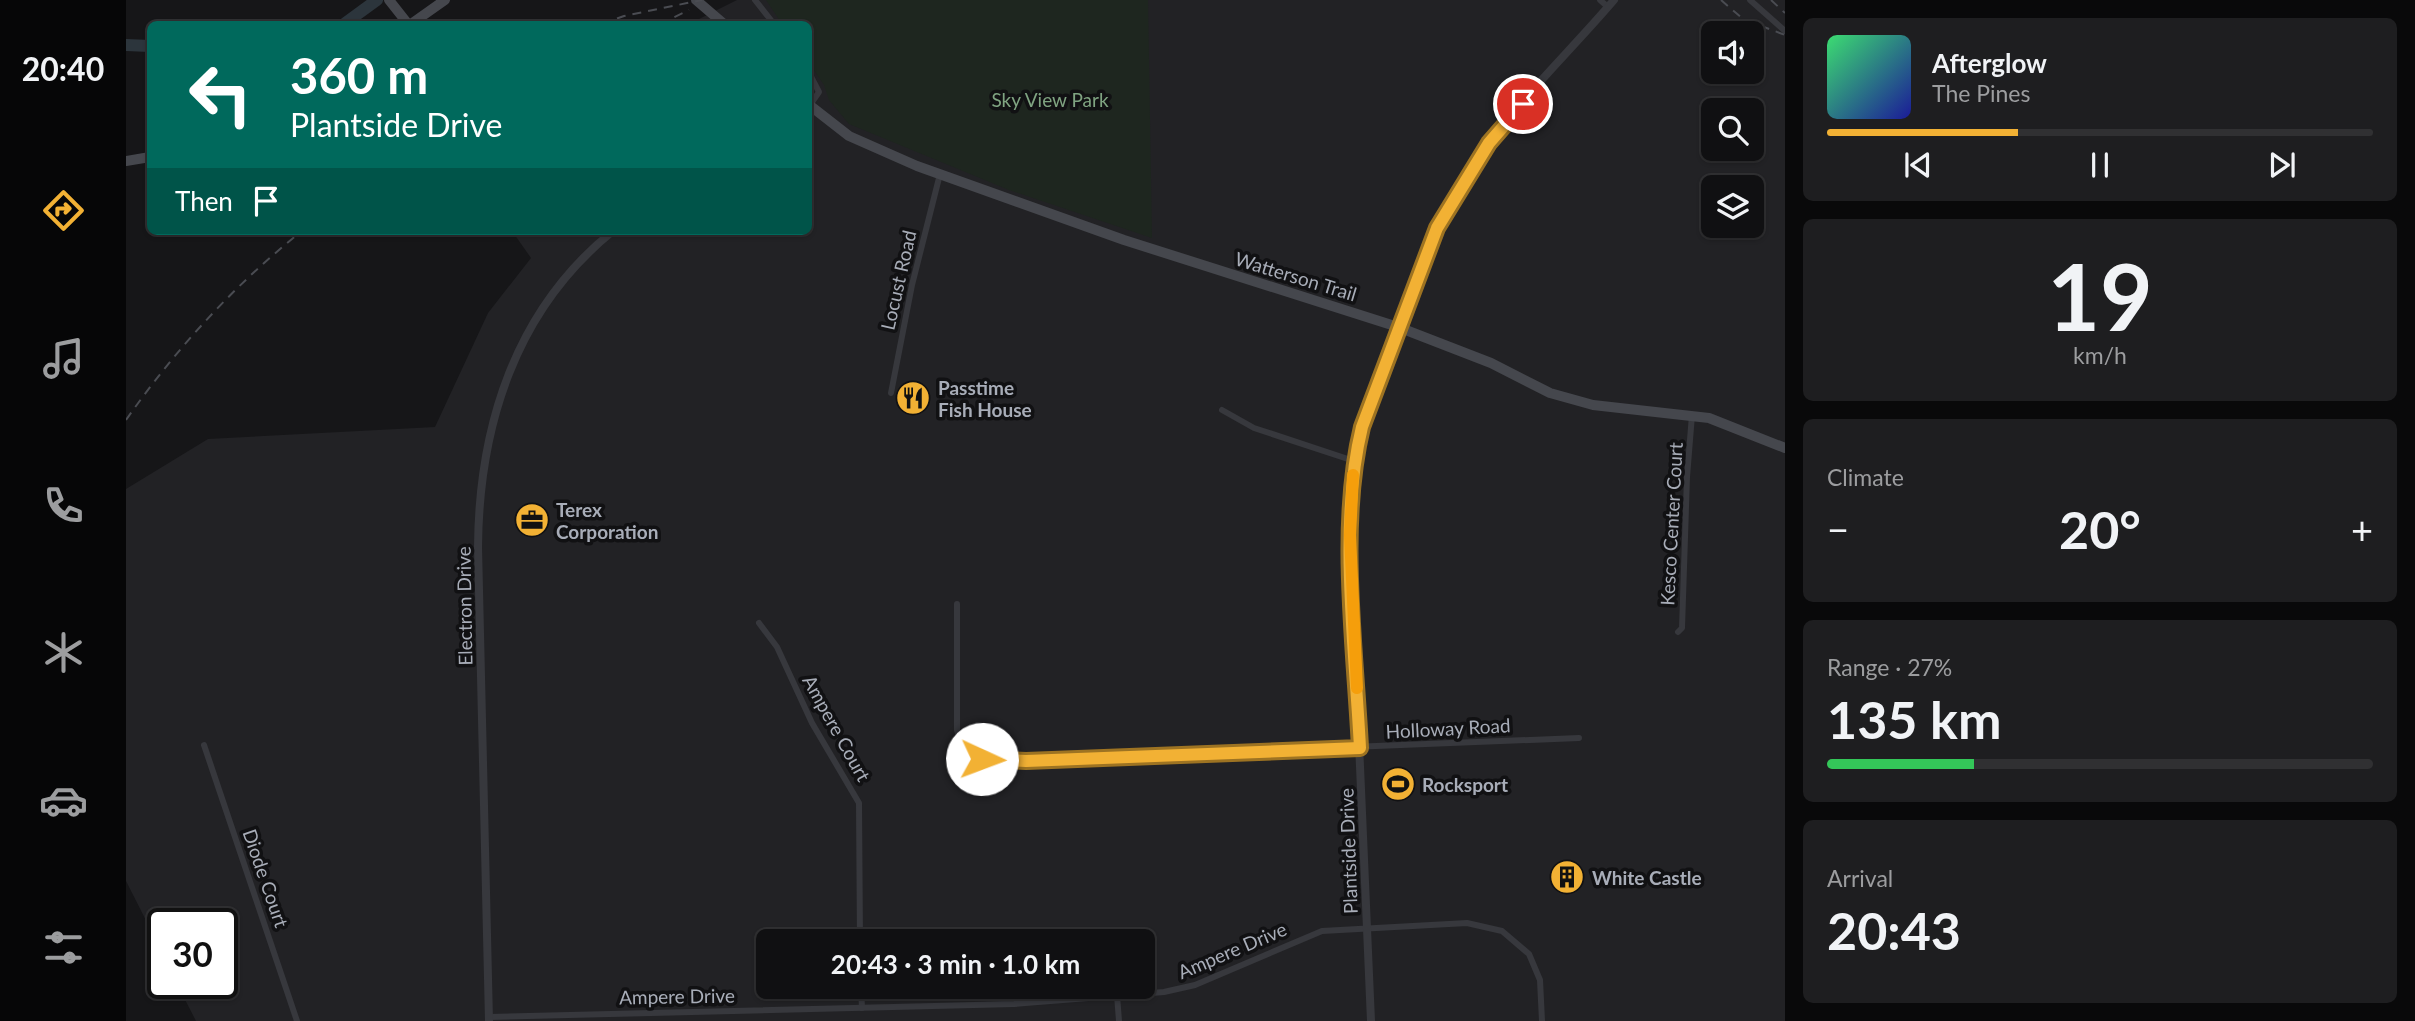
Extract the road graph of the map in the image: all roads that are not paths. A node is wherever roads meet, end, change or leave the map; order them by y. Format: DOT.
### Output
graph roads {
  1 [pos="445,0"];
  2 [pos="696,0"];
  3 [pos="755,0"];
  4 [pos="1600,0"];
  5 [pos="1614,0"];
  6 [pos="1750,0"];
  7 [pos="390,2"];
  8 [pos="1608,8"];
  9 [pos="406,21"];
  10 [pos="414,21"];
  11 [pos="720,21"];
  12 [pos="772,21"];
  13 [pos="1785,31"];
  14 [pos="812,79"];
  15 [pos="812,101"];
  16 [pos="812,107"];
  17 [pos="147,157"];
  18 [pos="126,161"];
  19 [pos="940,174"];
  20 [pos="609,235"];
  21 [pos="1398,327"];
  22 [pos="891,393"];
  23 [pos="1222,410"];
  24 [pos="1692,415"];
  25 [pos="1785,448"];
  26 [pos="1354,461"];
  27 [pos="957,604"];
  28 [pos="759,623"];
  29 [pos="1678,632"];
  30 [pos="1579,738"];
  31 [pos="204,745"];
  32 [pos="1360,748"];
  33 [pos="1367,927"];
  34 [pos="860,929"];
  35 [pos="1155,992"];
  36 [pos="862,999"];
  37 [pos="1074,999"];
  38 [pos="1117,999"];
  39 [pos="862,1007"];
  40 [pos="489,1019"];
  41 [pos="297,1021"];
  42 [pos="1119,1021"];
  43 [pos="1371,1021"];
  44 [pos="1542,1021"];
  1 -- 10 [label="main road"];
  2 -- 11 [label="main road"];
  3 -- 12 [label="street"];
  4 -- 8 [label="street"];
  5 -- 8 [label="street, Plantside Drive"];
  6 -- 13 [label="street"];
  7 -- 9 [label="main road"];
  8 -- 21 [label="street, Plantside Drive"];
  14 -- 15 [label="street"];
  16 -- 19 [label="main road, Watterson Trail"];
  17 -- 18 [label="main road"];
  19 -- 21 [label="main road, Watterson Trail"];
  19 -- 22 [label="street, Locust Road"];
  20 -- 40 [label="street, Electron Drive"];
  21 -- 24 [label="main road, Watterson Trail"];
  21 -- 26 [label="street, Plantside Drive"];
  23 -- 26 [label="street"];
  24 -- 25 [label="main road, Watterson Trail"];
  24 -- 29 [label="street, Kesco Center Court"];
  26 -- 32 [label="street, Plantside Drive"];
  27 -- 32 [label="street, Holloway Road"];
  28 -- 34 [label="street, Ampere Court"];
  30 -- 32 [label="street, Holloway Road"];
  31 -- 41 [label="street, Diode Court"];
  32 -- 33 [label="street, Plantside Drive"];
  33 -- 35 [label="street, Ampere Drive"];
  33 -- 43 [label="street, Plantside Drive"];
  33 -- 44 [label="street, Ampere Drive"];
  36 -- 39 [label="street"];
  37 -- 39 [label="street, Ampere Drive"];
  38 -- 42 [label="street"];
  39 -- 40 [label="street, Ampere Drive"];
}
